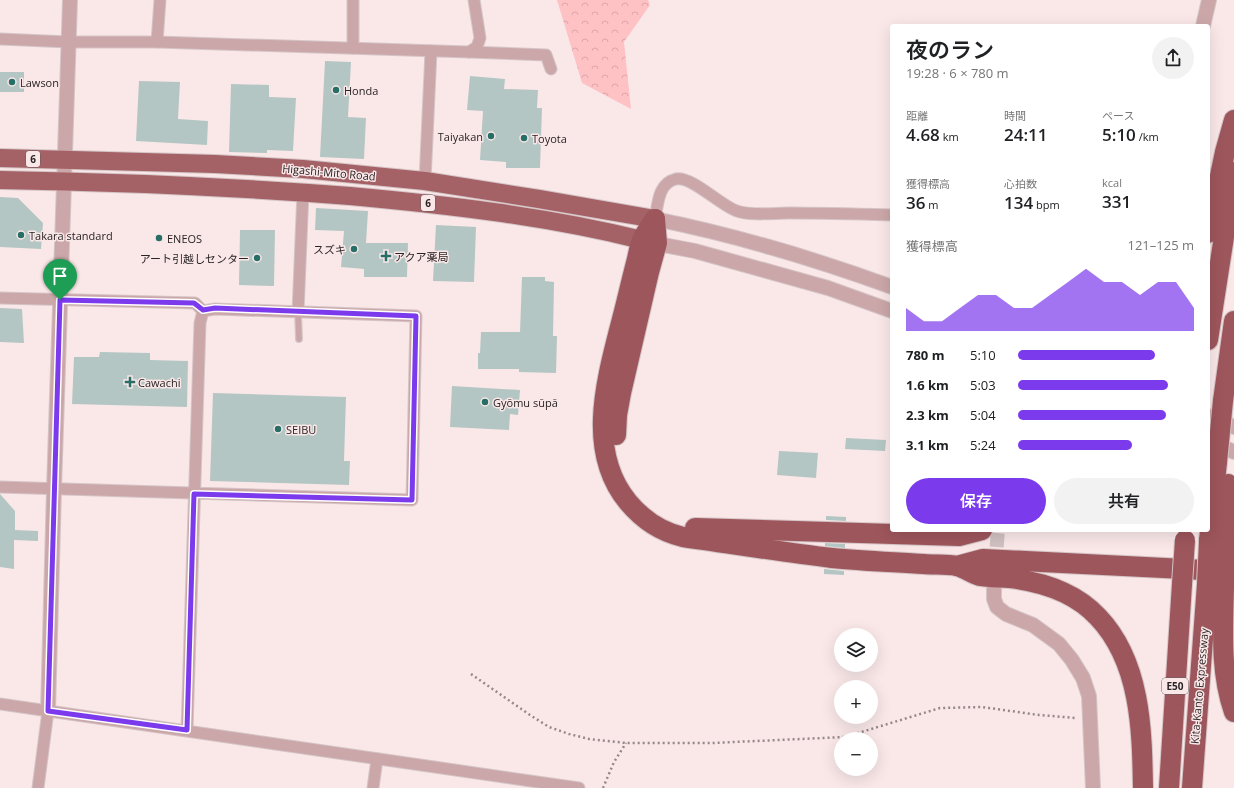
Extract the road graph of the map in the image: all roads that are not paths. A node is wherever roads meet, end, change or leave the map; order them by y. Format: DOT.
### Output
graph roads {
  1 [pos="70,0"];
  2 [pos="160,0"];
  3 [pos="353,0"];
  4 [pos="474,0"];
  5 [pos="1209,0"];
  6 [pos="1203,24"];
  7 [pos="0,40"];
  8 [pos="69,42"];
  9 [pos="157,42"];
  10 [pos="353,48"];
  11 [pos="431,51"];
  12 [pos="469,52"];
  13 [pos="551,68"];
  14 [pos="1234,120"];
  15 [pos="0,158"];
  16 [pos="65,159"];
  17 [pos="1234,172"];
  18 [pos="0,180"];
  19 [pos="64,181"];
  20 [pos="425,181"];
  21 [pos="303,192"];
  22 [pos="890,215"];
  23 [pos="654,219"];
  24 [pos="1210,223"];
  25 [pos="649,242"];
  26 [pos="890,286"];
  27 [pos="0,298"];
  28 [pos="60,300"];
  29 [pos="203,310"];
  30 [pos="890,310"];
  31 [pos="298,312"];
  32 [pos="1234,321"];
  33 [pos="1210,327"];
  34 [pos="299,339"];
  35 [pos="1231,407"];
  36 [pos="1210,415"];
  37 [pos="1210,442"];
  38 [pos="1227,460"];
  39 [pos="0,487"];
  40 [pos="54,489"];
  41 [pos="194,494"];
  42 [pos="974,532"];
  43 [pos="1186,535"];
  44 [pos="959,536"];
  45 [pos="1223,547"];
  46 [pos="957,566"];
  47 [pos="1222,581"];
  48 [pos="994,589"];
  49 [pos="0,704"];
  50 [pos="48,711"];
  51 [pos="1234,712"];
  52 [pos="187,730"];
  53 [pos="377,759"];
  54 [pos="38,788"];
  55 [pos="373,788"];
  56 [pos="579,788"];
  57 [pos="1093,788"];
  58 [pos="1144,788"];
  59 [pos="1169,788"];
  60 [pos="1192,788"];
  1 -- 8 [label="street"];
  2 -- 9 [label="street"];
  3 -- 10 [label="street"];
  4 -- 12 [label="street"];
  5 -- 6 [label="street"];
  7 -- 8 [label="street"];
  8 -- 9 [label="street"];
  8 -- 16 [label="street"];
  9 -- 10 [label="street"];
  10 -- 11 [label="street"];
  11 -- 12 [label="street"];
  11 -- 20 [label="street"];
  12 -- 13 [label="street"];
  14 -- 24 [label="highway"];
  15 -- 16 [label="highway, Higashi-Mito Road / 6"];
  16 -- 19 [label="street"];
  16 -- 20 [label="highway, Higashi-Mito Road / 6"];
  17 -- 33 [label="highway"];
  18 -- 19 [label="highway, Higashi-Mito Road / 6"];
  19 -- 21 [label="highway, Higashi-Mito Road / 6"];
  19 -- 28 [label="street"];
  20 -- 23 [label="highway, Higashi-Mito Road / 6"];
  21 -- 25 [label="highway, Higashi-Mito Road / 6"];
  21 -- 31 [label="street"];
  22 -- 23 [label="street"];
  23 -- 25 [label="highway"];
  23 -- 26 [label="street"];
  25 -- 30 [label="street"];
  25 -- 44 [label="highway"];
  25 -- 46 [label="highway"];
  27 -- 28 [label="street"];
  28 -- 29 [label="street"];
  28 -- 40 [label="street"];
  29 -- 31 [label="street"];
  29 -- 41 [label="street"];
  31 -- 34 [label="lane"];
  31 -- 41 [label="street"];
  32 -- 35 [label="highway"];
  35 -- 36 [label="street"];
  35 -- 38 [label="highway"];
  37 -- 38 [label="street"];
  38 -- 45 [label="highway"];
  39 -- 40 [label="street"];
  40 -- 41 [label="street"];
  40 -- 50 [label="street"];
  41 -- 52 [label="street"];
  42 -- 44 [label="highway"];
  43 -- 59 [label="highway, Kita-Kanto Expressway / E50, bridge"];
  44 -- 45 [label="highway"];
  45 -- 47 [label="highway, bridge"];
  46 -- 47 [label="highway"];
  46 -- 58 [label="highway"];
  47 -- 51 [label="highway"];
  47 -- 60 [label="highway, Kita-Kanto Expressway / E50"];
  48 -- 57 [label="street"];
  49 -- 50 [label="street"];
  50 -- 52 [label="street"];
  50 -- 54 [label="street"];
  52 -- 53 [label="street"];
  53 -- 55 [label="street"];
  53 -- 56 [label="street"];
}
